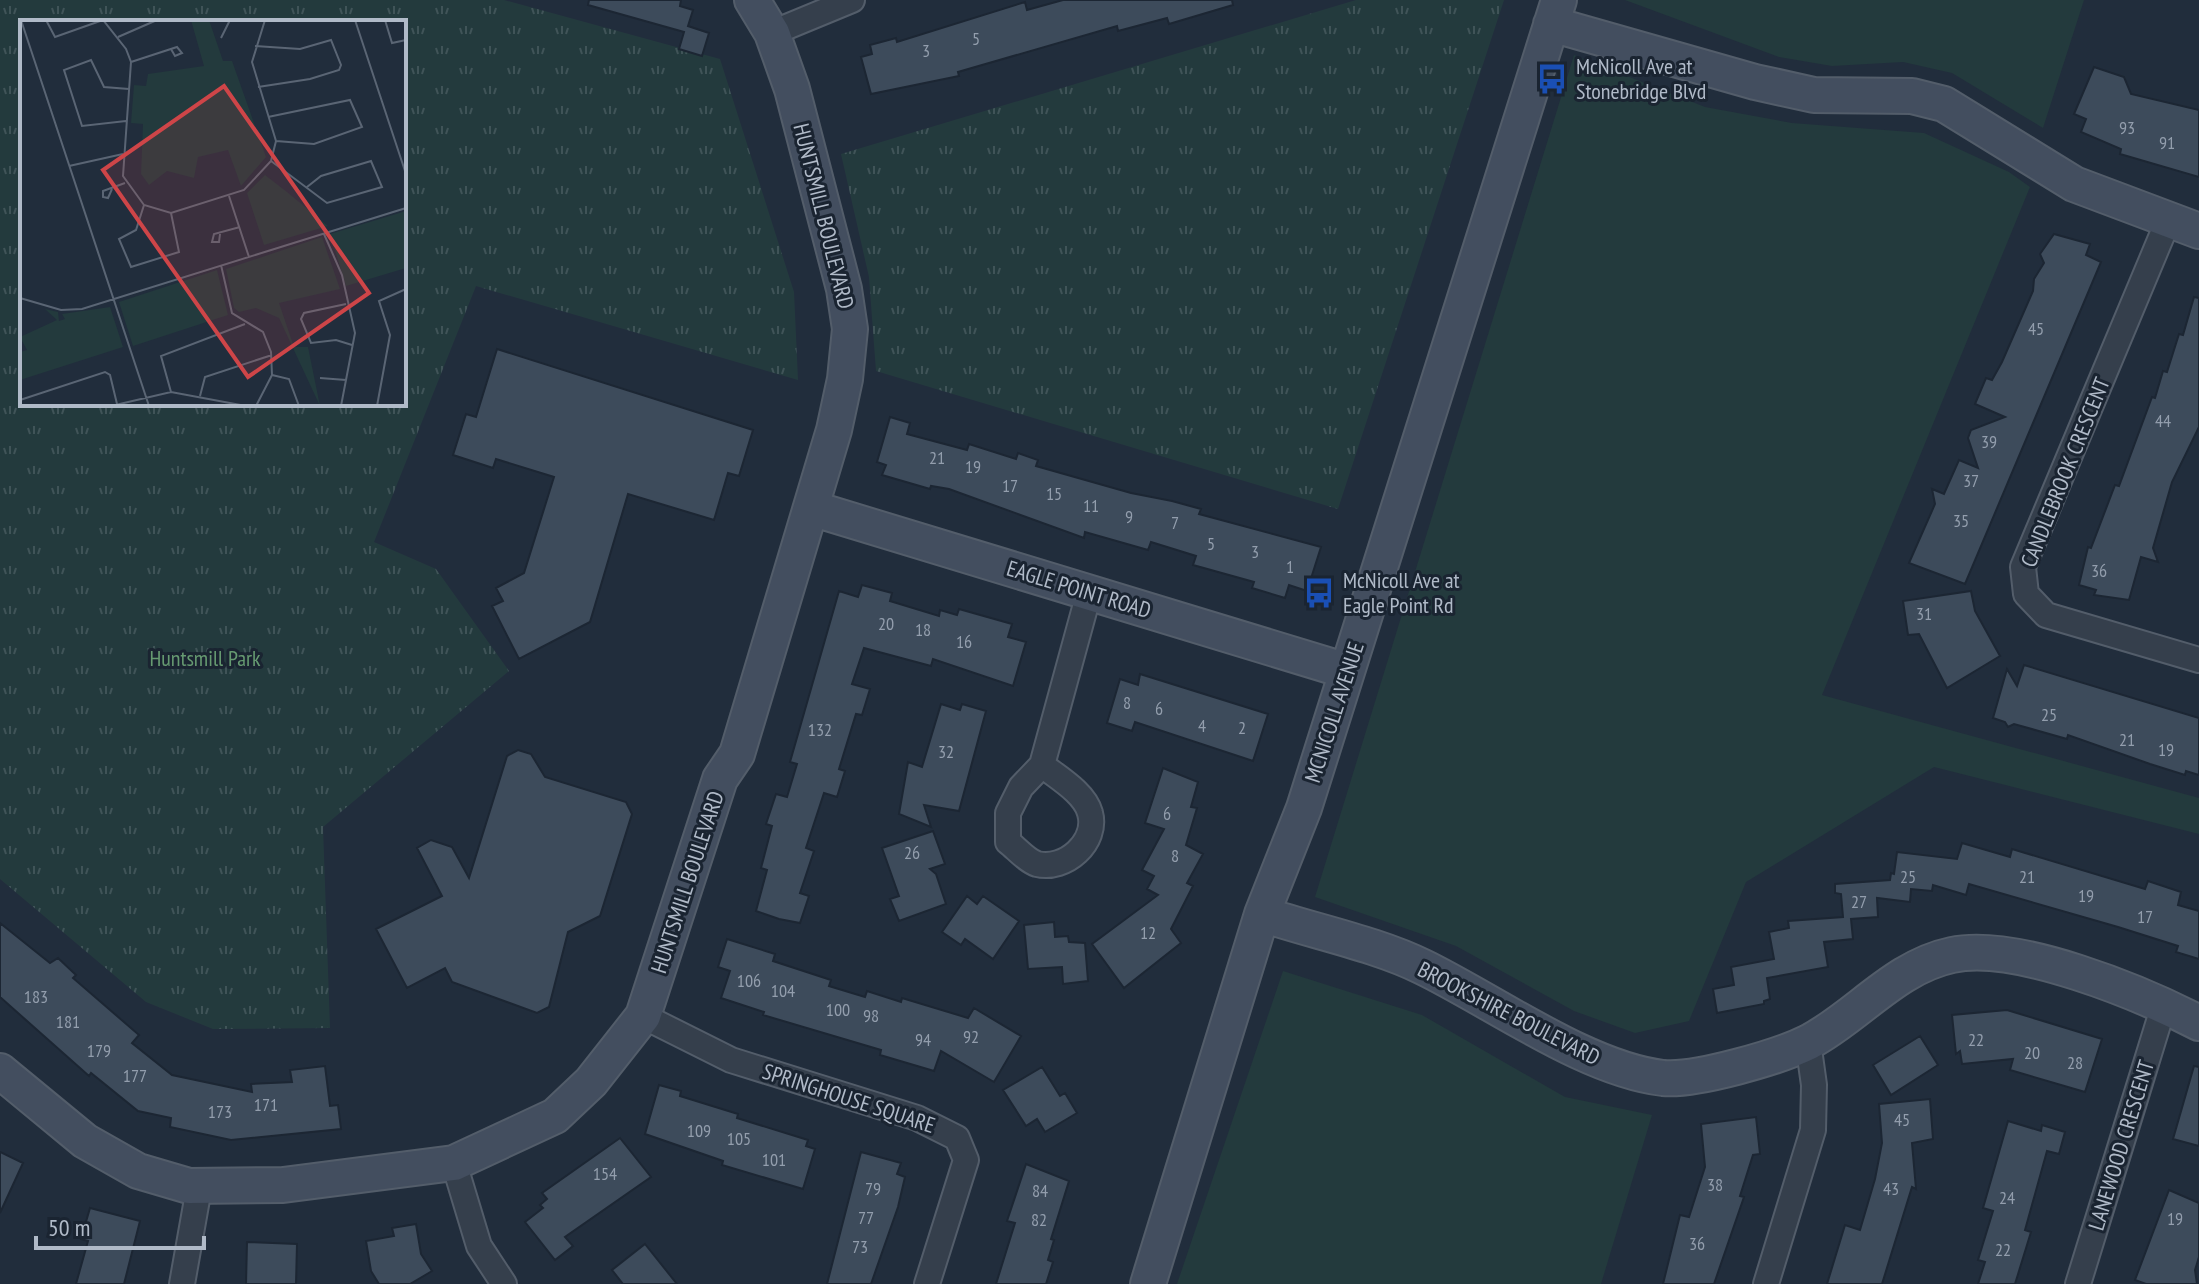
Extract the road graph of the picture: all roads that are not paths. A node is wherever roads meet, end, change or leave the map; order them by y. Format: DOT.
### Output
graph roads {
  1 [pos="752,0"];
  2 [pos="852,0"];
  3 [pos="1555,12"];
  4 [pos="772,33"];
  5 [pos="2184,226"];
  6 [pos="811,508"];
  7 [pos="1089,593"];
  8 [pos="2199,660"];
  9 [pos="1347,671"];
  10 [pos="1042,765"];
  11 [pos="1262,914"];
  12 [pos="2164,1005"];
  13 [pos="643,1016"];
  14 [pos="2199,1023"];
  15 [pos="1808,1042"];
  16 [pos="0,1071"];
  17 [pos="454,1163"];
  18 [pos="199,1188"];
  19 [pos="182,1284"];
  20 [pos="504,1284"];
  21 [pos="927,1284"];
  22 [pos="1148,1284"];
  23 [pos="1766,1284"];
  24 [pos="2078,1284"];
  1 -- 4 [label="street, HUNTSMILL BOULEVARD"];
  2 -- 4 [label="street"];
  3 -- 5 [label="street"];
  3 -- 9 [label="street, MCNICOLL AVENUE"];
  4 -- 6 [label="street, HUNTSMILL BOULEVARD"];
  5 -- 8 [label="street, CANDLEBROOK CRESCENT"];
  6 -- 7 [label="street, EAGLE POINT ROAD"];
  6 -- 13 [label="street, HUNTSMILL BOULEVARD"];
  7 -- 9 [label="street, EAGLE POINT ROAD"];
  7 -- 10 [label="street"];
  9 -- 11 [label="street, MCNICOLL AVENUE"];
  11 -- 15 [label="street, BROOKSHIRE BOULEVARD"];
  11 -- 22 [label="street, MCNICOLL AVENUE"];
  12 -- 14 [label="street, BROOKSHIRE BOULEVARD"];
  12 -- 15 [label="street, BROOKSHIRE BOULEVARD"];
  12 -- 24 [label="street, LANEWOOD CRESCENT"];
  13 -- 17 [label="street, HUNTSMILL BOULEVARD"];
  13 -- 21 [label="street, SPRINGHOUSE SQUARE"];
  15 -- 23 [label="street"];
  16 -- 18 [label="street, HUNTSMILL BOULEVARD"];
  17 -- 18 [label="street, HUNTSMILL BOULEVARD"];
  17 -- 20 [label="street"];
  18 -- 19 [label="street"];
}
